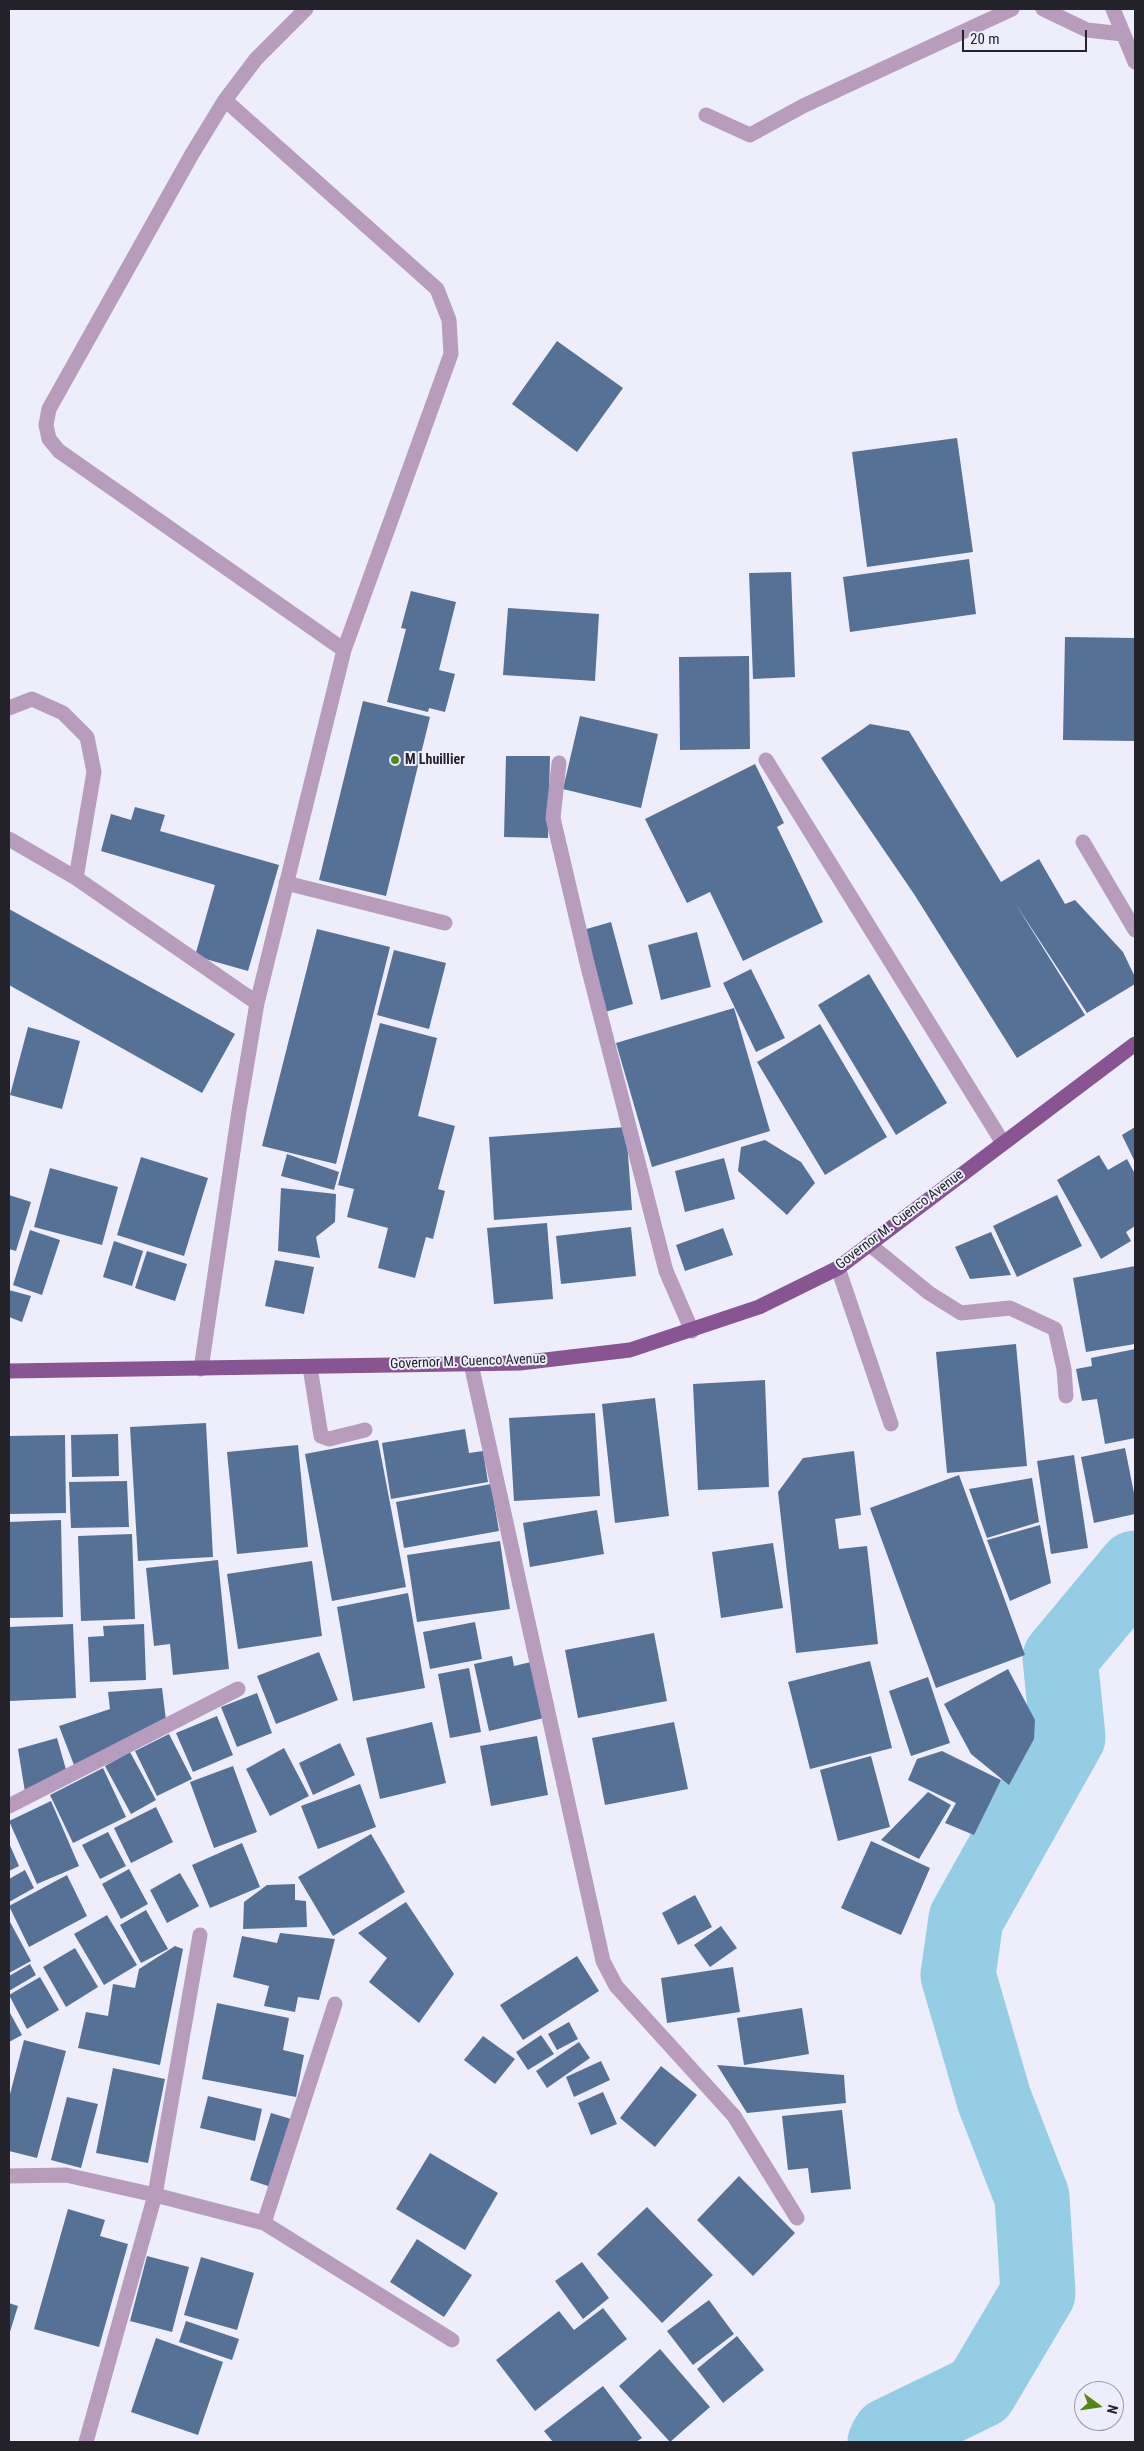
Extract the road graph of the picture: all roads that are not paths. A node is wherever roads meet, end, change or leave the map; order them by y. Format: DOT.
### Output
graph roads {
  1 [pos="306,9"];
  2 [pos="1012,9"];
  3 [pos="1043,9"];
  4 [pos="1113,9"];
  5 [pos="1123,34"];
  6 [pos="1135,62"];
  7 [pos="225,100"];
  8 [pos="706,116"];
  9 [pos="344,650"];
  10 [pos="9,708"];
  11 [pos="766,760"];
  12 [pos="559,763"];
  13 [pos="9,839"];
  14 [pos="1083,842"];
  15 [pos="76,878"];
  16 [pos="286,884"];
  17 [pos="445,923"];
  18 [pos="1135,930"];
  19 [pos="257,1003"];
  20 [pos="1135,1044"];
  21 [pos="1003,1143"];
  22 [pos="869,1244"];
  23 [pos="838,1268"];
  24 [pos="692,1331"];
  25 [pos="471,1364"];
  26 [pos="310,1367"];
  27 [pos="201,1368"];
  28 [pos="9,1371"];
  29 [pos="1066,1396"];
  30 [pos="891,1424"];
  31 [pos="365,1430"];
  32 [pos="238,1689"];
  33 [pos="9,1806"];
  34 [pos="200,1935"];
  35 [pos="335,2004"];
  36 [pos="9,2176"];
  37 [pos="155,2195"];
  38 [pos="797,2218"];
  39 [pos="264,2223"];
  40 [pos="452,2340"];
  41 [pos="86,2442"];
  1 -- 7 [label="street"];
  2 -- 8 [label="street"];
  3 -- 5 [label="street"];
  4 -- 5 [label="street"];
  5 -- 6 [label="street"];
  7 -- 9 [label="street"];
  7 -- 9 [label="street"];
  9 -- 16 [label="street"];
  10 -- 15 [label="street"];
  11 -- 21 [label="street"];
  12 -- 24 [label="street"];
  13 -- 15 [label="street"];
  14 -- 18 [label="street"];
  15 -- 19 [label="street"];
  16 -- 17 [label="street"];
  16 -- 19 [label="street"];
  19 -- 27 [label="street"];
  20 -- 21 [label="main road, Governor M. Cuenco Avenue"];
  21 -- 22 [label="main road, Governor M. Cuenco Avenue"];
  22 -- 23 [label="main road, Governor M. Cuenco Avenue"];
  22 -- 29 [label="street"];
  23 -- 24 [label="main road, Governor M. Cuenco Avenue"];
  23 -- 30 [label="street"];
  24 -- 25 [label="main road, Governor M. Cuenco Avenue"];
  25 -- 26 [label="main road, Governor M. Cuenco Avenue"];
  25 -- 38 [label="street"];
  26 -- 27 [label="main road, Governor M. Cuenco Avenue"];
  26 -- 31 [label="street"];
  27 -- 28 [label="main road, Governor M. Cuenco Avenue"];
  32 -- 33 [label="street"];
  34 -- 37 [label="street"];
  35 -- 39 [label="street"];
  36 -- 37 [label="street"];
  37 -- 39 [label="street"];
  37 -- 41 [label="street"];
  39 -- 40 [label="street"];
}
